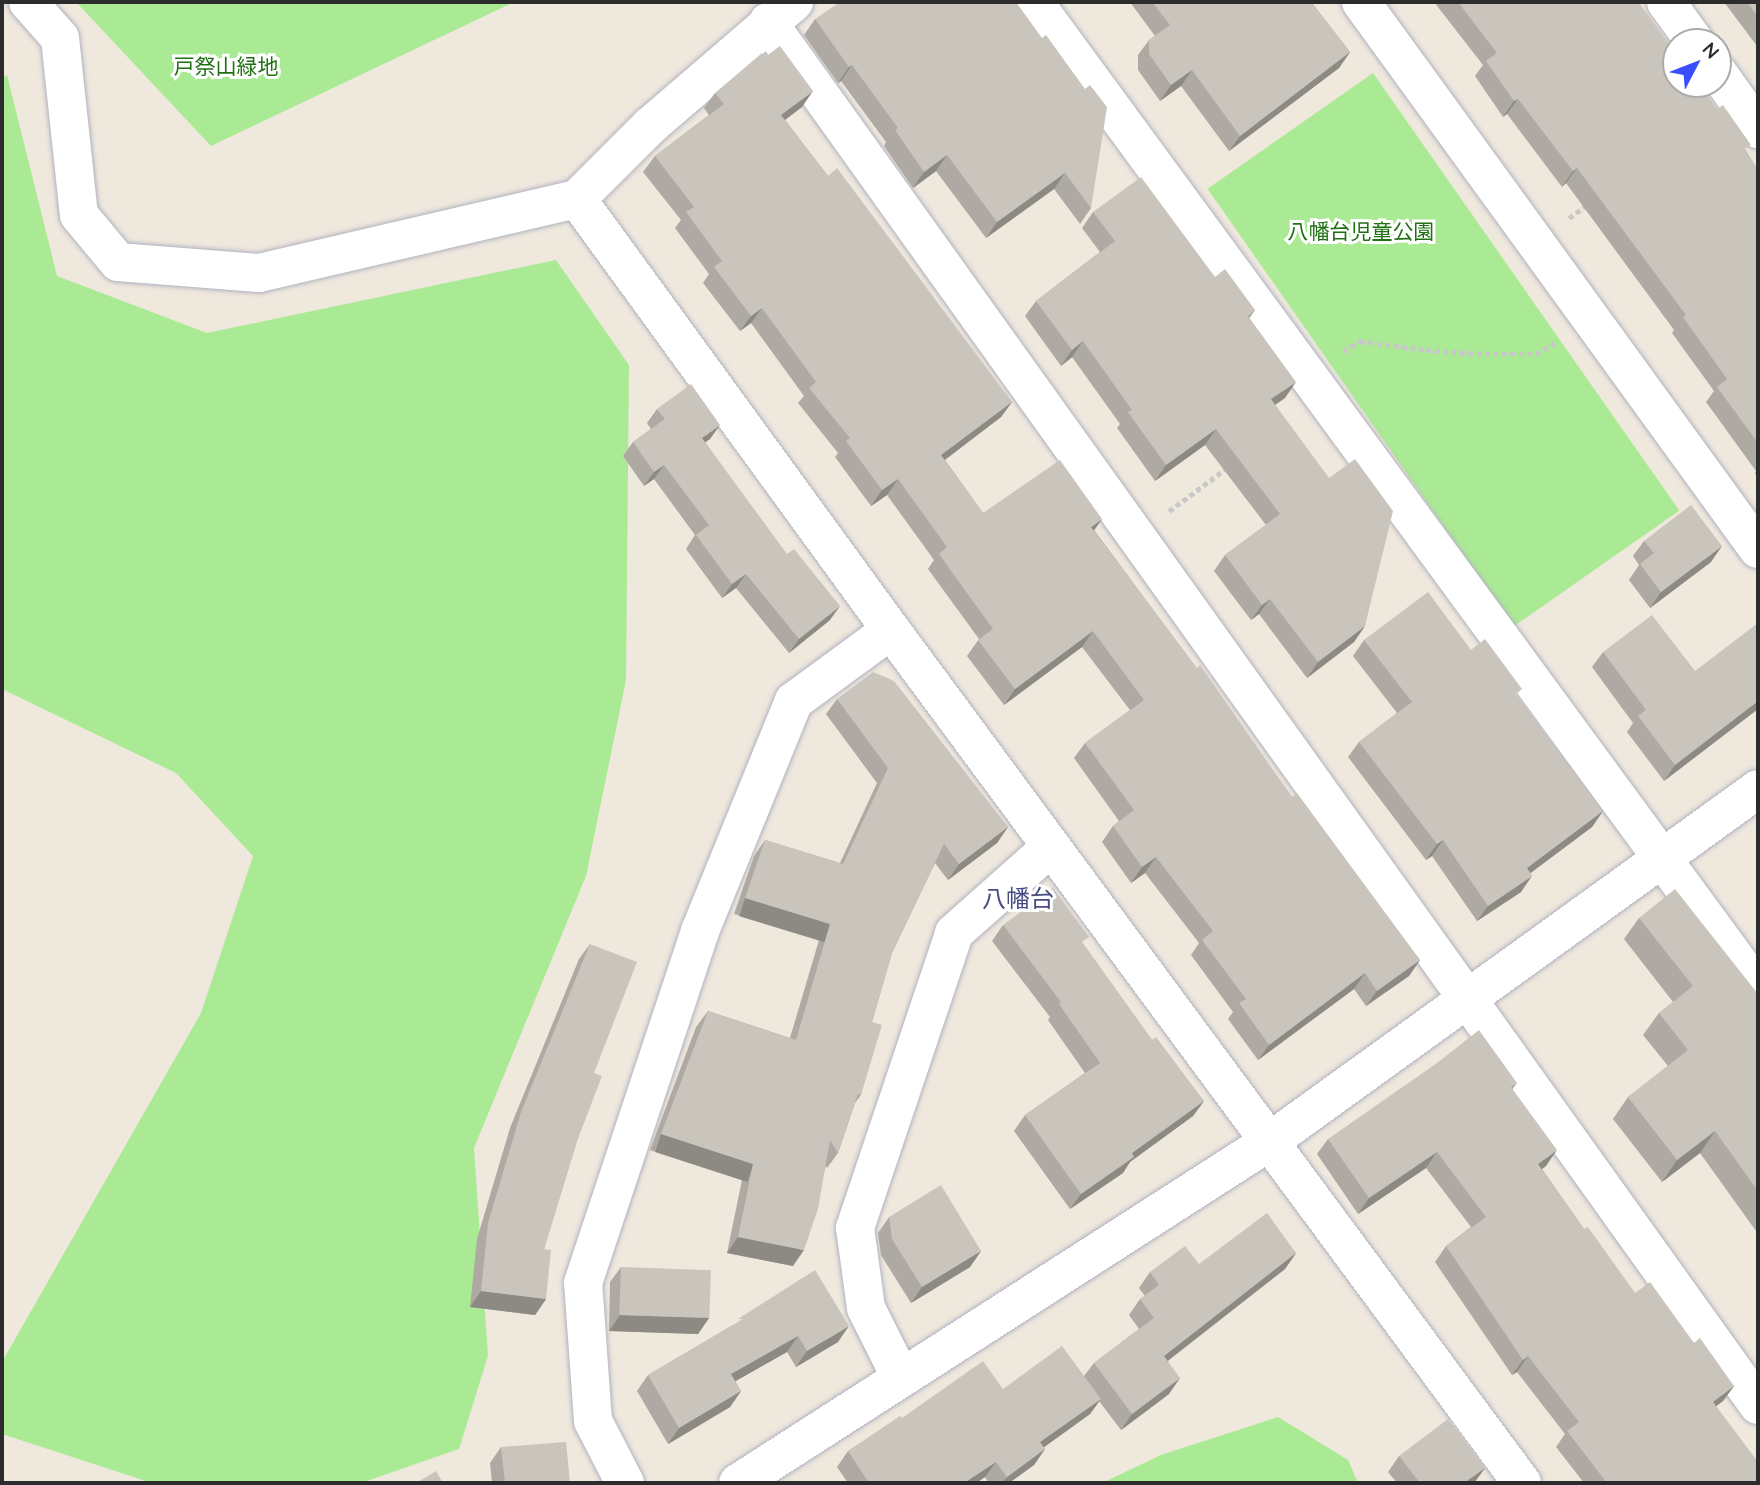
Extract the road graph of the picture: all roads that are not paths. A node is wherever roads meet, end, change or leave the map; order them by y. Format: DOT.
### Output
graph roads {
  1 [pos="27,2"];
  2 [pos="1034,2"];
  3 [pos="1361,2"];
  4 [pos="1666,2"];
  5 [pos="781,12"];
  6 [pos="1685,28"];
  7 [pos="1732,93"];
  8 [pos="1758,129"];
  9 [pos="577,200"];
  10 [pos="1758,549"];
  11 [pos="891,630"];
  12 [pos="1758,789"];
  13 [pos="1051,847"];
  14 [pos="1661,858"];
  15 [pos="1758,989"];
  16 [pos="1466,999"];
  17 [pos="1269,1142"];
  18 [pos="901,1378"];
  19 [pos="1758,1405"];
  20 [pos="625,1483"];
  21 [pos="738,1483"];
  22 [pos="1522,1483"];
  1 -- 9 [label="street"];
  2 -- 14 [label="street"];
  3 -- 10 [label="street"];
  4 -- 6 [label="street"];
  5 -- 9 [label="street"];
  5 -- 16 [label="street"];
  7 -- 8 [label="street"];
  9 -- 11 [label="street"];
  11 -- 13 [label="street"];
  11 -- 20 [label="street"];
  12 -- 14 [label="street"];
  13 -- 17 [label="street"];
  13 -- 18 [label="street"];
  14 -- 15 [label="street"];
  14 -- 16 [label="street"];
  16 -- 17 [label="street"];
  16 -- 19 [label="street"];
  17 -- 18 [label="street"];
  17 -- 22 [label="street"];
  18 -- 21 [label="street"];
}
